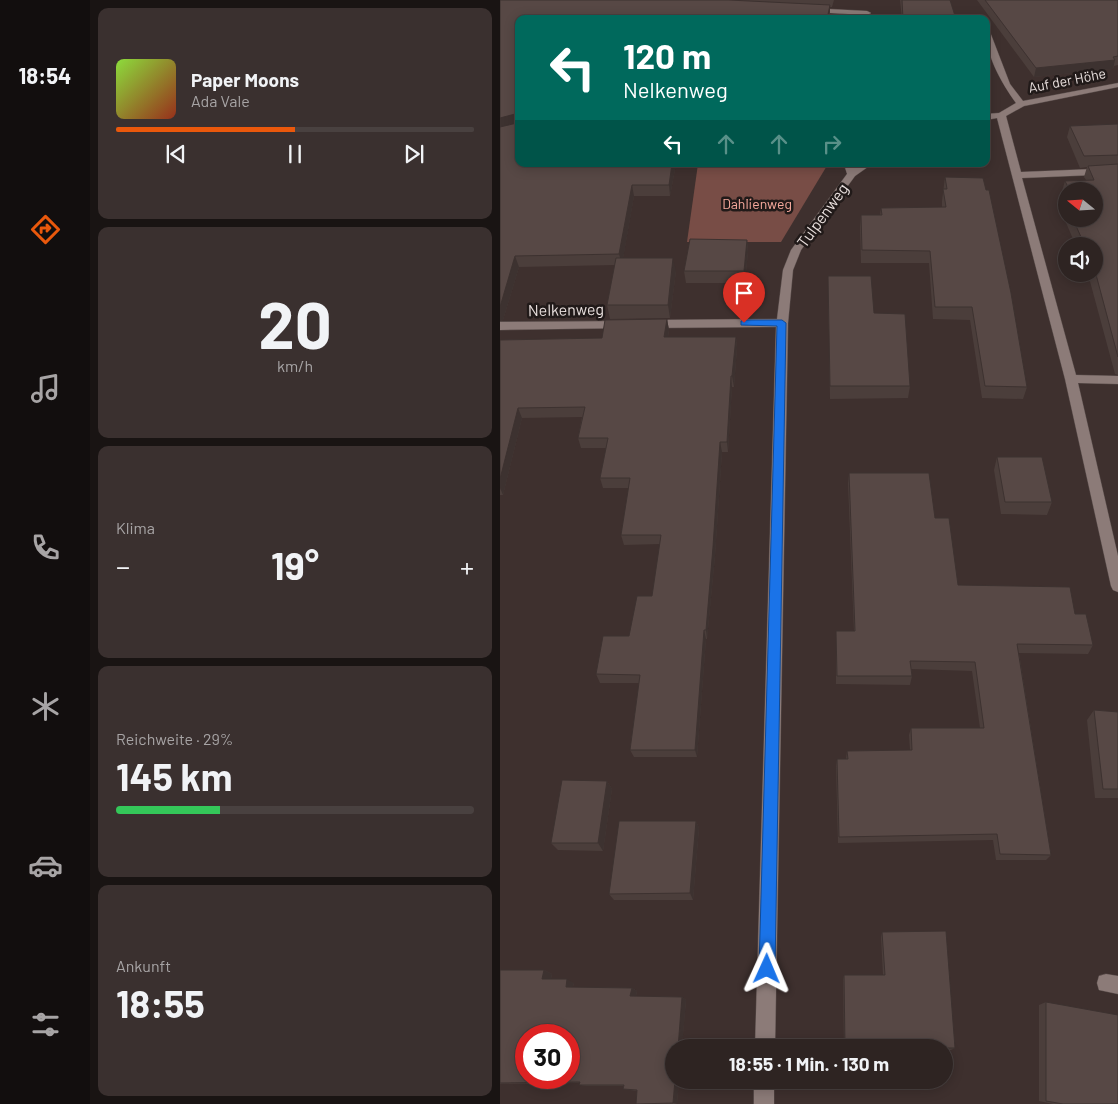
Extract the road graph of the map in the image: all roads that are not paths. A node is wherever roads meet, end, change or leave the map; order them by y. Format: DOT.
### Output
graph roads {
  1 [pos="808,10"];
  2 [pos="867,13"];
  3 [pos="990,42"];
  4 [pos="1118,85"];
  5 [pos="1021,104"];
  6 [pos="1001,115"];
  7 [pos="990,116"];
  8 [pos="849,167"];
  9 [pos="862,167"];
  10 [pos="1118,171"];
  11 [pos="852,174"];
  12 [pos="1017,175"];
  13 [pos="782,323"];
  14 [pos="500,326"];
  15 [pos="1071,379"];
  16 [pos="1118,380"];
  17 [pos="1118,586"];
  18 [pos="765,1039"];
  19 [pos="764,1089"];
  20 [pos="764,1104"];
  1 -- 2 [label="street"];
  3 -- 5 [label="street, Auf der Höhe"];
  4 -- 5 [label="street, Auf der Höhe"];
  5 -- 6 [label="street, Auf der Höhe"];
  6 -- 7 [label="street, Auf der Höhe"];
  6 -- 12 [label="street"];
  8 -- 11 [label="street, Tulpenweg"];
  9 -- 11 [label="street"];
  10 -- 12 [label="street"];
  11 -- 13 [label="street, Tulpenweg"];
  12 -- 15 [label="street"];
  13 -- 14 [label="street, Nelkenweg"];
  13 -- 18 [label="street, Tulpenweg"];
  15 -- 16 [label="street"];
  15 -- 17 [label="street"];
  19 -- 20 [label="street"];
}
